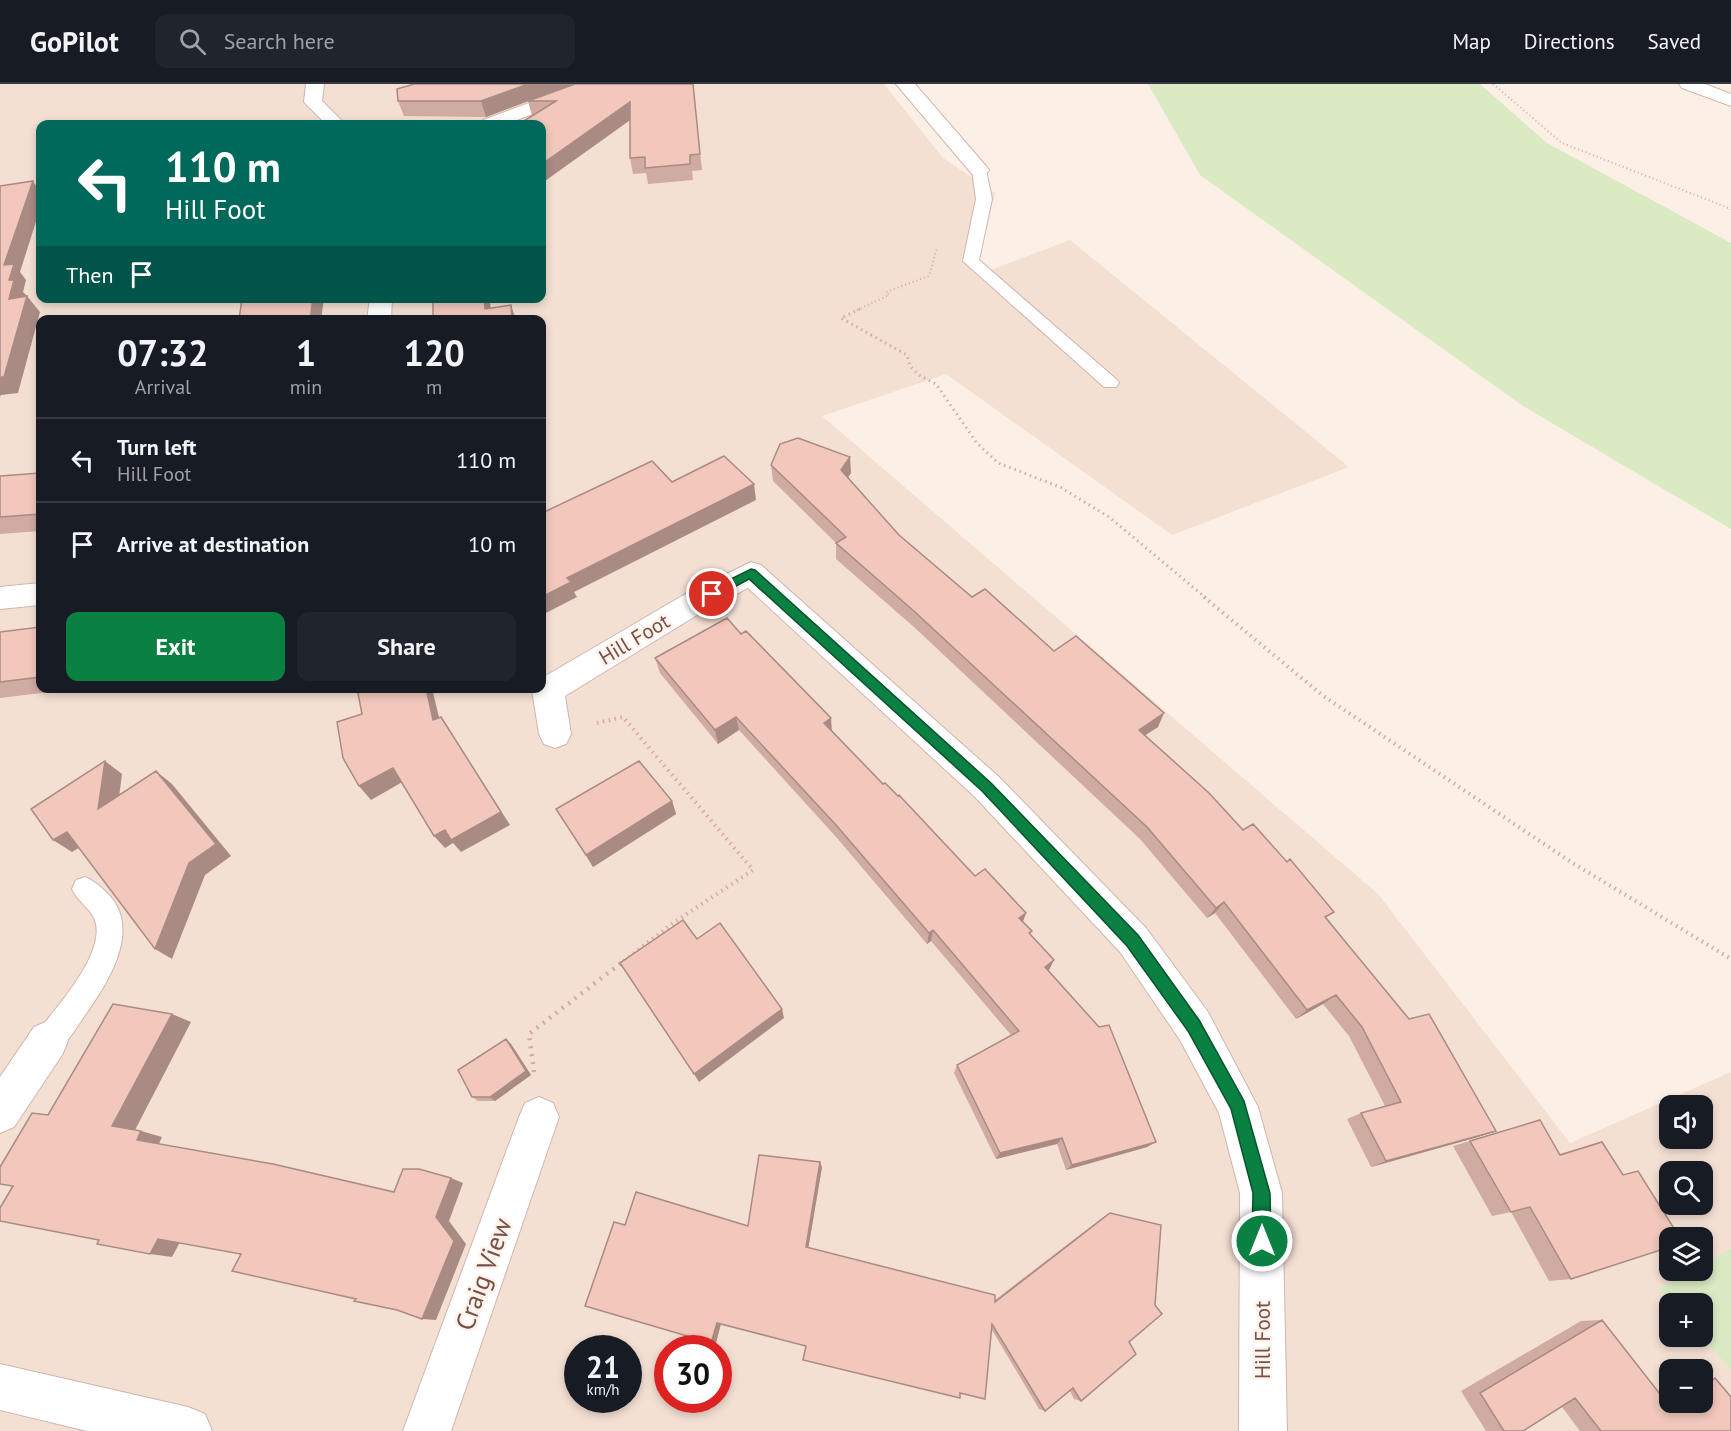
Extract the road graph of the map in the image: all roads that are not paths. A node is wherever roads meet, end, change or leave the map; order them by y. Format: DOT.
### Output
graph roads {
  1 [pos="315,84"];
  2 [pos="597,84"];
  3 [pos="905,84"];
  4 [pos="1688,84"];
  5 [pos="1731,99"];
  6 [pos="332,120"];
  7 [pos="501,120"];
  8 [pos="979,170"];
  9 [pos="1110,384"];
  10 [pos="36,594"];
  11 [pos="0,598"];
  12 [pos="555,734"];
  13 [pos="85,890"];
  14 [pos="48,1041"];
  15 [pos="0,1113"];
  16 [pos="539,1117"];
  17 [pos="0,1387"];
  18 [pos="188,1431"];
  19 [pos="427,1431"];
  20 [pos="1263,1431"];
  1 -- 6 [label="street"];
  2 -- 7 [label="street"];
  3 -- 8 [label="street"];
  4 -- 5 [label="street"];
  8 -- 9 [label="lane"];
  10 -- 11 [label="street"];
  12 -- 20 [label="street, Hill Foot"];
  13 -- 14 [label="lane"];
  14 -- 15 [label="street"];
  16 -- 19 [label="street, Craig View"];
  17 -- 18 [label="street"];
}
